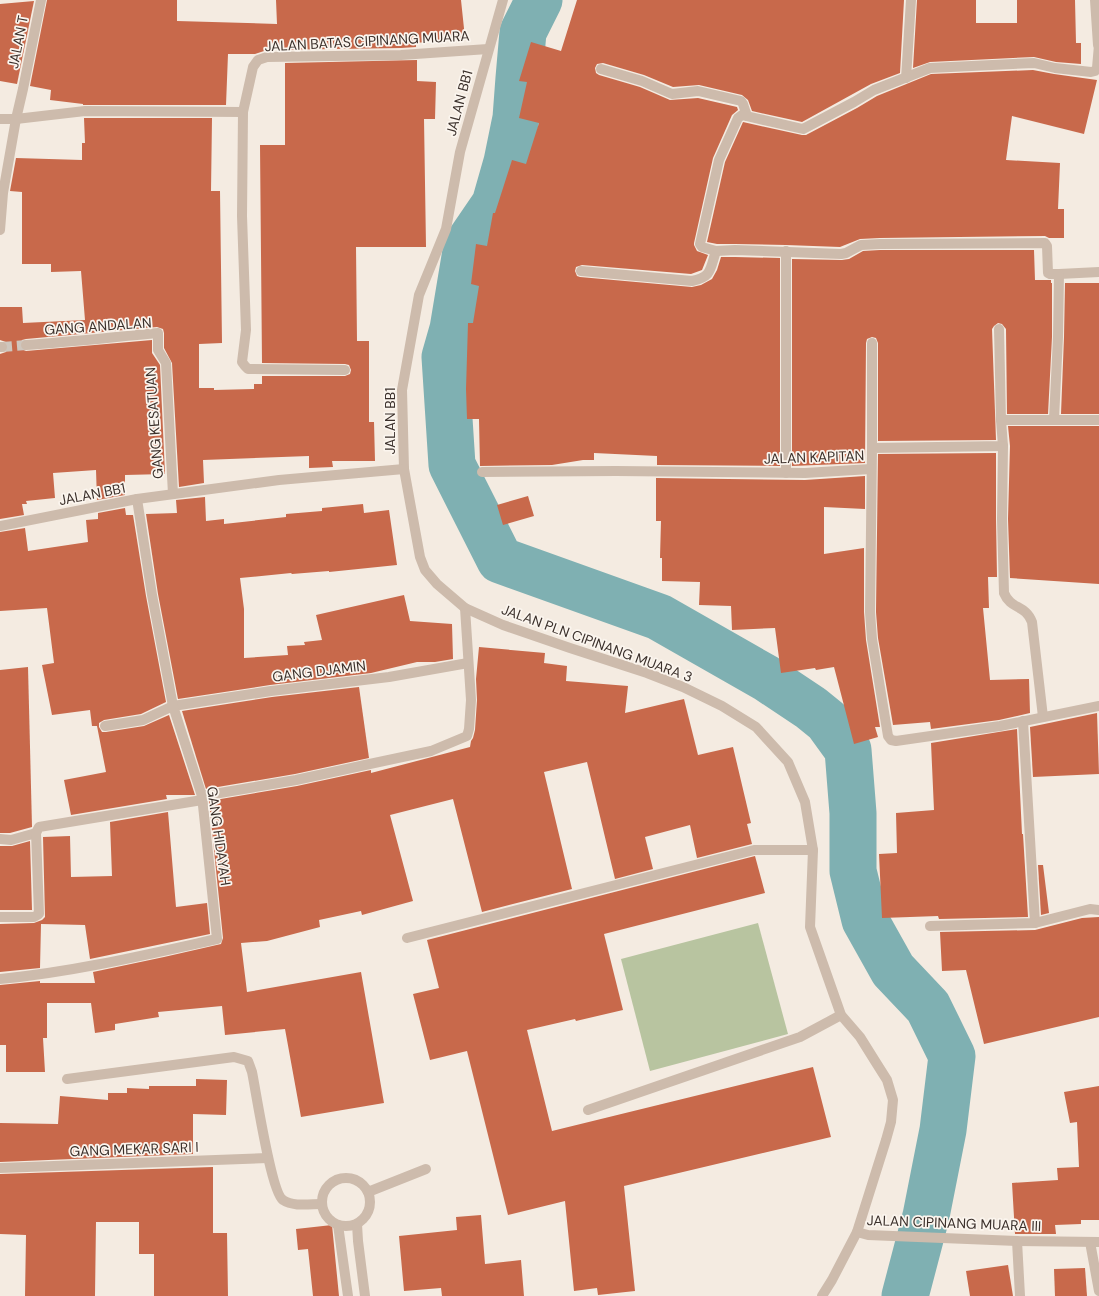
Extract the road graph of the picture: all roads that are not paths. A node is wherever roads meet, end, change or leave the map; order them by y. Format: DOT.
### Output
graph roads {
  1 [pos="41,0"];
  2 [pos="503,0"];
  3 [pos="911,0"];
  4 [pos="1095,0"];
  5 [pos="1099,45"];
  6 [pos="488,49"];
  7 [pos="601,69"];
  8 [pos="906,78"];
  9 [pos="243,112"];
  10 [pos="747,116"];
  11 [pos="0,119"];
  12 [pos="16,119"];
  13 [pos="1,193"];
  14 [pos="0,230"];
  15 [pos="716,251"];
  16 [pos="786,251"];
  17 [pos="581,271"];
  18 [pos="1099,272"];
  19 [pos="1059,274"];
  20 [pos="998,329"];
  21 [pos="872,343"];
  22 [pos="26,345"];
  23 [pos="158,350"];
  24 [pos="345,370"];
  25 [pos="1054,419"];
  26 [pos="1001,420"];
  27 [pos="1099,420"];
  28 [pos="1003,446"];
  29 [pos="872,448"];
  30 [pos="404,469"];
  31 [pos="871,469"];
  32 [pos="482,472"];
  33 [pos="786,473"];
  34 [pos="172,494"];
  35 [pos="137,499"];
  36 [pos="0,526"];
  37 [pos="465,608"];
  38 [pos="468,662"];
  39 [pos="173,706"];
  40 [pos="1099,706"];
  41 [pos="1043,718"];
  42 [pos="1022,721"];
  43 [pos="105,726"];
  44 [pos="202,798"];
  45 [pos="36,833"];
  46 [pos="0,839"];
  47 [pos="813,850"];
  48 [pos="1099,910"];
  49 [pos="0,917"];
  50 [pos="1035,923"];
  51 [pos="930,926"];
  52 [pos="407,938"];
  53 [pos="0,979"];
  54 [pos="841,1015"];
  55 [pos="67,1078"];
  56 [pos="588,1110"];
  57 [pos="268,1158"];
  58 [pos="0,1168"];
  59 [pos="426,1169"];
  60 [pos="368,1192"];
  61 [pos="322,1204"];
  62 [pos="357,1224"];
  63 [pos="338,1225"];
  64 [pos="857,1232"];
  65 [pos="1017,1241"];
  66 [pos="1095,1242"];
  67 [pos="1099,1291"];
  68 [pos="348,1296"];
  69 [pos="364,1296"];
  70 [pos="822,1296"];
  71 [pos="1020,1296"];
  1 -- 12 [label="street, JALAN T"];
  2 -- 6 [label="street, JALAN BB1"];
  3 -- 8 [label="street"];
  4 -- 5 [label="street"];
  5 -- 8 [label="street"];
  6 -- 9 [label="street, JALAN BATAS CIPINANG MUARA"];
  6 -- 30 [label="street, JALAN BB1"];
  7 -- 10 [label="street"];
  8 -- 10 [label="street"];
  9 -- 12 [label="street"];
  9 -- 24 [label="street, JALAN BATAS CIPINANG MUARA"];
  10 -- 15 [label="street"];
  11 -- 12 [label="street"];
  12 -- 13 [label="street, JALAN T"];
  13 -- 14 [label="street, JALAN T"];
  15 -- 16 [label="street"];
  15 -- 17 [label="street"];
  16 -- 19 [label="street"];
  16 -- 33 [label="street"];
  18 -- 19 [label="street"];
  19 -- 25 [label="street"];
  20 -- 26 [label="street"];
  21 -- 29 [label="street"];
  22 -- 23 [label="street, GANG ANDALAN"];
  23 -- 34 [label="street, GANG KESATUAN"];
  25 -- 26 [label="street"];
  25 -- 27 [label="street"];
  26 -- 28 [label="street"];
  28 -- 29 [label="street, JALAN KAPITAN"];
  28 -- 41 [label="street"];
  29 -- 31 [label="street, JALAN KAPITAN"];
  30 -- 34 [label="street, JALAN BB1"];
  30 -- 37 [label="street, JALAN PLN CIPINANG MUARA 3"];
  31 -- 33 [label="street, JALAN KAPITAN"];
  31 -- 42 [label="street"];
  32 -- 33 [label="street, JALAN KAPITAN"];
  34 -- 35 [label="street, JALAN BB1"];
  35 -- 36 [label="street, JALAN BB1"];
  35 -- 39 [label="street, GANG HIDAYAH"];
  37 -- 38 [label="street"];
  37 -- 47 [label="street, JALAN PLN CIPINANG MUARA 3"];
  38 -- 39 [label="street, GANG DJAMIN"];
  38 -- 44 [label="street"];
  39 -- 43 [label="street, GANG DJAMIN"];
  39 -- 44 [label="street, GANG HIDAYAH"];
  40 -- 41 [label="street"];
  41 -- 42 [label="street"];
  42 -- 50 [label="street"];
  44 -- 45 [label="street"];
  44 -- 53 [label="street, GANG HIDAYAH"];
  45 -- 46 [label="street"];
  45 -- 49 [label="street"];
  47 -- 52 [label="street"];
  47 -- 54 [label="street, JALAN PLN CIPINANG MUARA 3"];
  48 -- 50 [label="street"];
  50 -- 51 [label="street"];
  54 -- 56 [label="street"];
  54 -- 64 [label="street, JALAN PLN CIPINANG MUARA 3"];
  55 -- 57 [label="street"];
  57 -- 58 [label="street, GANG MEKAR SARI I"];
  57 -- 61 [label="street"];
  59 -- 60 [label="street"];
  60 -- 61 [label="street"];
  60 -- 62 [label="street"];
  61 -- 63 [label="street"];
  62 -- 63 [label="street"];
  62 -- 69 [label="street"];
  63 -- 68 [label="street"];
  64 -- 65 [label="street, JALAN CIPINANG MUARA III"];
  64 -- 70 [label="street, JALAN CIPINANG MUARA III"];
  65 -- 66 [label="street, JALAN CIPINANG MUARA III"];
  65 -- 71 [label="street"];
  66 -- 67 [label="street"];
}
